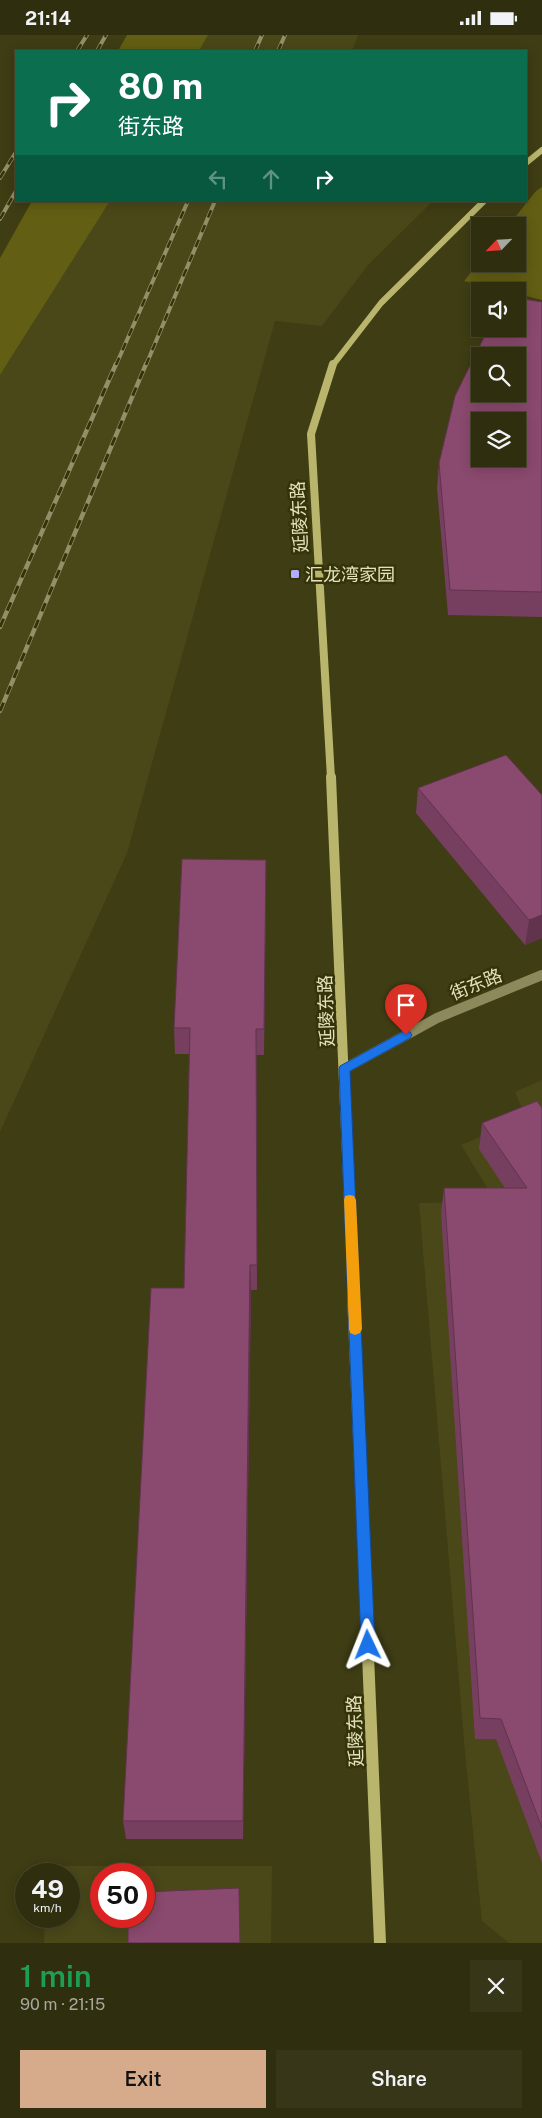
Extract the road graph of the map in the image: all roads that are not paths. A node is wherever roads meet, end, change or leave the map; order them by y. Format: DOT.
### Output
graph roads {
  1 [pos="542,150"];
  2 [pos="527,162"];
  3 [pos="483,202"];
  4 [pos="542,975"];
  5 [pos="344,1069"];
  6 [pos="380,1943"];
  1 -- 2 [label="main road"];
  3 -- 5 [label="main road, 延陵东路"];
  4 -- 5 [label="street, 街东路"];
  5 -- 6 [label="main road, 延陵东路"];
}
